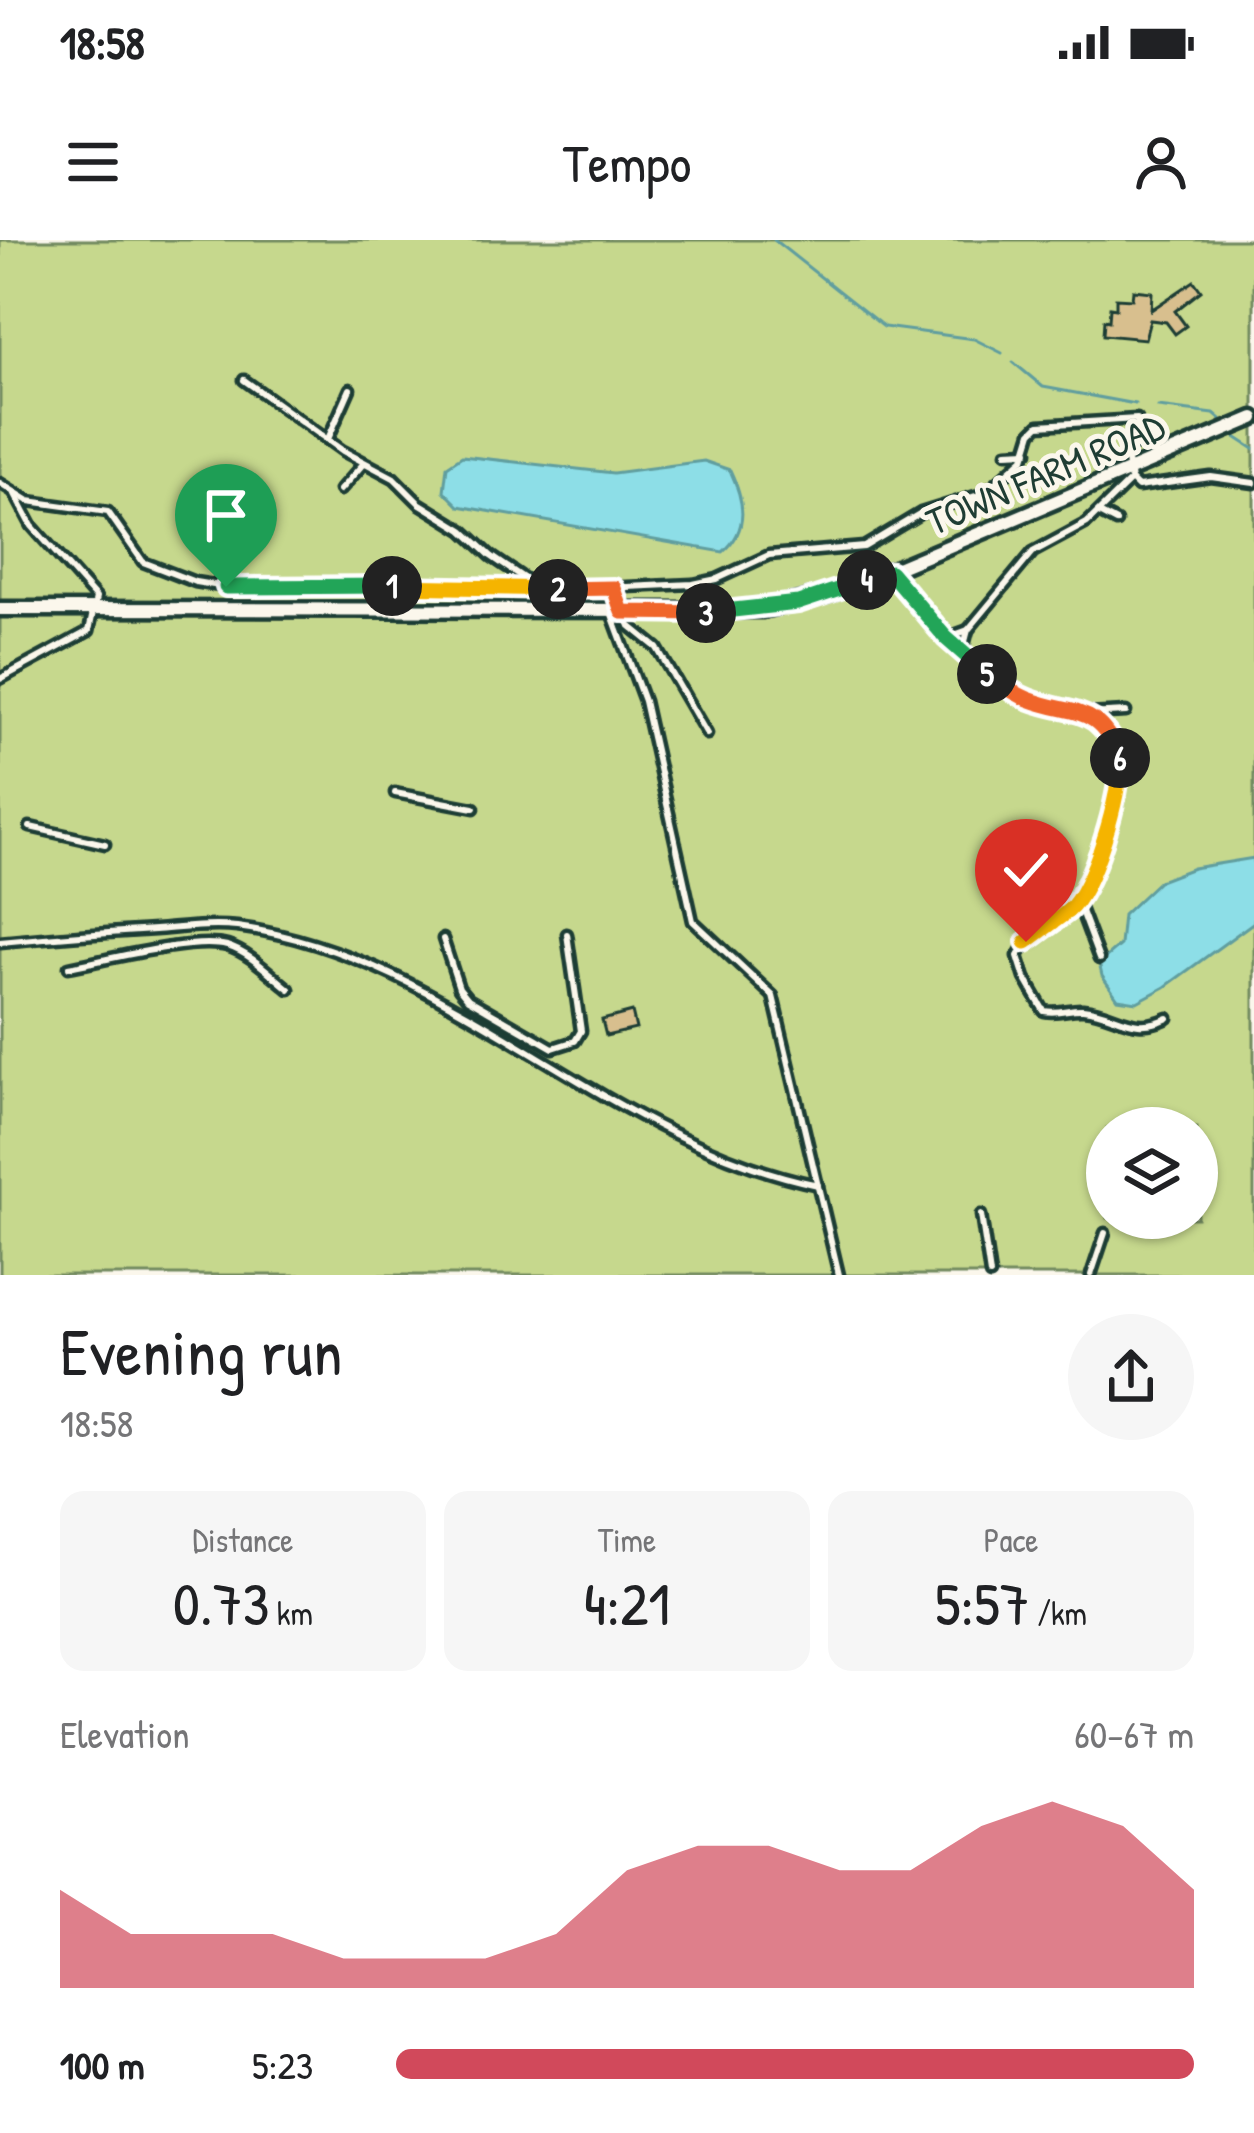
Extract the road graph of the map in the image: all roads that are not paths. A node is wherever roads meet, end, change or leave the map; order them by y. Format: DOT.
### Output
graph roads {
  1 [pos="244,380"];
  2 [pos="350,389"];
  3 [pos="1254,418"];
  4 [pos="328,440"];
  5 [pos="1028,451"];
  6 [pos="1007,452"];
  7 [pos="364,463"];
  8 [pos="1130,475"];
  9 [pos="0,483"];
  10 [pos="1254,483"];
  11 [pos="340,490"];
  12 [pos="13,491"];
  13 [pos="1099,513"];
  14 [pos="1116,522"];
  15 [pos="890,572"];
  16 [pos="614,588"];
  17 [pos="540,589"];
  18 [pos="93,608"];
  19 [pos="0,609"];
  20 [pos="617,612"];
  21 [pos="968,630"];
  22 [pos="946,638"];
  23 [pos="962,653"];
  24 [pos="0,679"];
  25 [pos="1126,712"];
  26 [pos="1088,714"];
  27 [pos="707,734"];
  28 [pos="395,793"];
  29 [pos="474,808"];
  30 [pos="30,827"];
  31 [pos="105,844"];
  32 [pos="1078,903"];
  33 [pos="567,934"];
  34 [pos="443,939"];
  35 [pos="0,942"];
  36 [pos="1099,959"];
  37 [pos="70,967"];
  38 [pos="289,989"];
  39 [pos="1168,1018"];
  40 [pos="818,1185"];
  41 [pos="981,1215"];
  42 [pos="1103,1239"];
  43 [pos="839,1275"];
  44 [pos="990,1275"];
  45 [pos="1091,1275"];
  1 -- 4 [label="lane"];
  2 -- 4 [label="lane"];
  3 -- 8 [label="street, TOWN FARM ROAD"];
  4 -- 7 [label="lane"];
  5 -- 6 [label="lane"];
  5 -- 8 [label="lane"];
  5 -- 16 [label="lane"];
  7 -- 11 [label="lane"];
  7 -- 17 [label="lane"];
  8 -- 10 [label="lane"];
  8 -- 13 [label="lane"];
  8 -- 15 [label="street, TOWN FARM ROAD"];
  9 -- 12 [label="lane"];
  12 -- 17 [label="lane"];
  12 -- 18 [label="lane"];
  13 -- 14 [label="lane"];
  13 -- 21 [label="lane"];
  15 -- 20 [label="street, TOWN FARM ROAD"];
  15 -- 22 [label="lane"];
  16 -- 17 [label="lane"];
  16 -- 20 [label="lane"];
  18 -- 19 [label="street, TOWN FARM ROAD"];
  18 -- 20 [label="street, TOWN FARM ROAD"];
  18 -- 24 [label="lane"];
  20 -- 27 [label="lane"];
  20 -- 40 [label="lane"];
  21 -- 22 [label="lane"];
  21 -- 23 [label="lane"];
  22 -- 23 [label="lane"];
  23 -- 26 [label="lane"];
  25 -- 26 [label="lane"];
  26 -- 32 [label="lane"];
  28 -- 29 [label="lane"];
  30 -- 31 [label="lane"];
  32 -- 36 [label="lane"];
  32 -- 39 [label="lane"];
  33 -- 34 [label="lane"];
  35 -- 40 [label="lane"];
  37 -- 38 [label="lane"];
  40 -- 43 [label="lane"];
  41 -- 44 [label="lane"];
  42 -- 45 [label="lane"];
}
